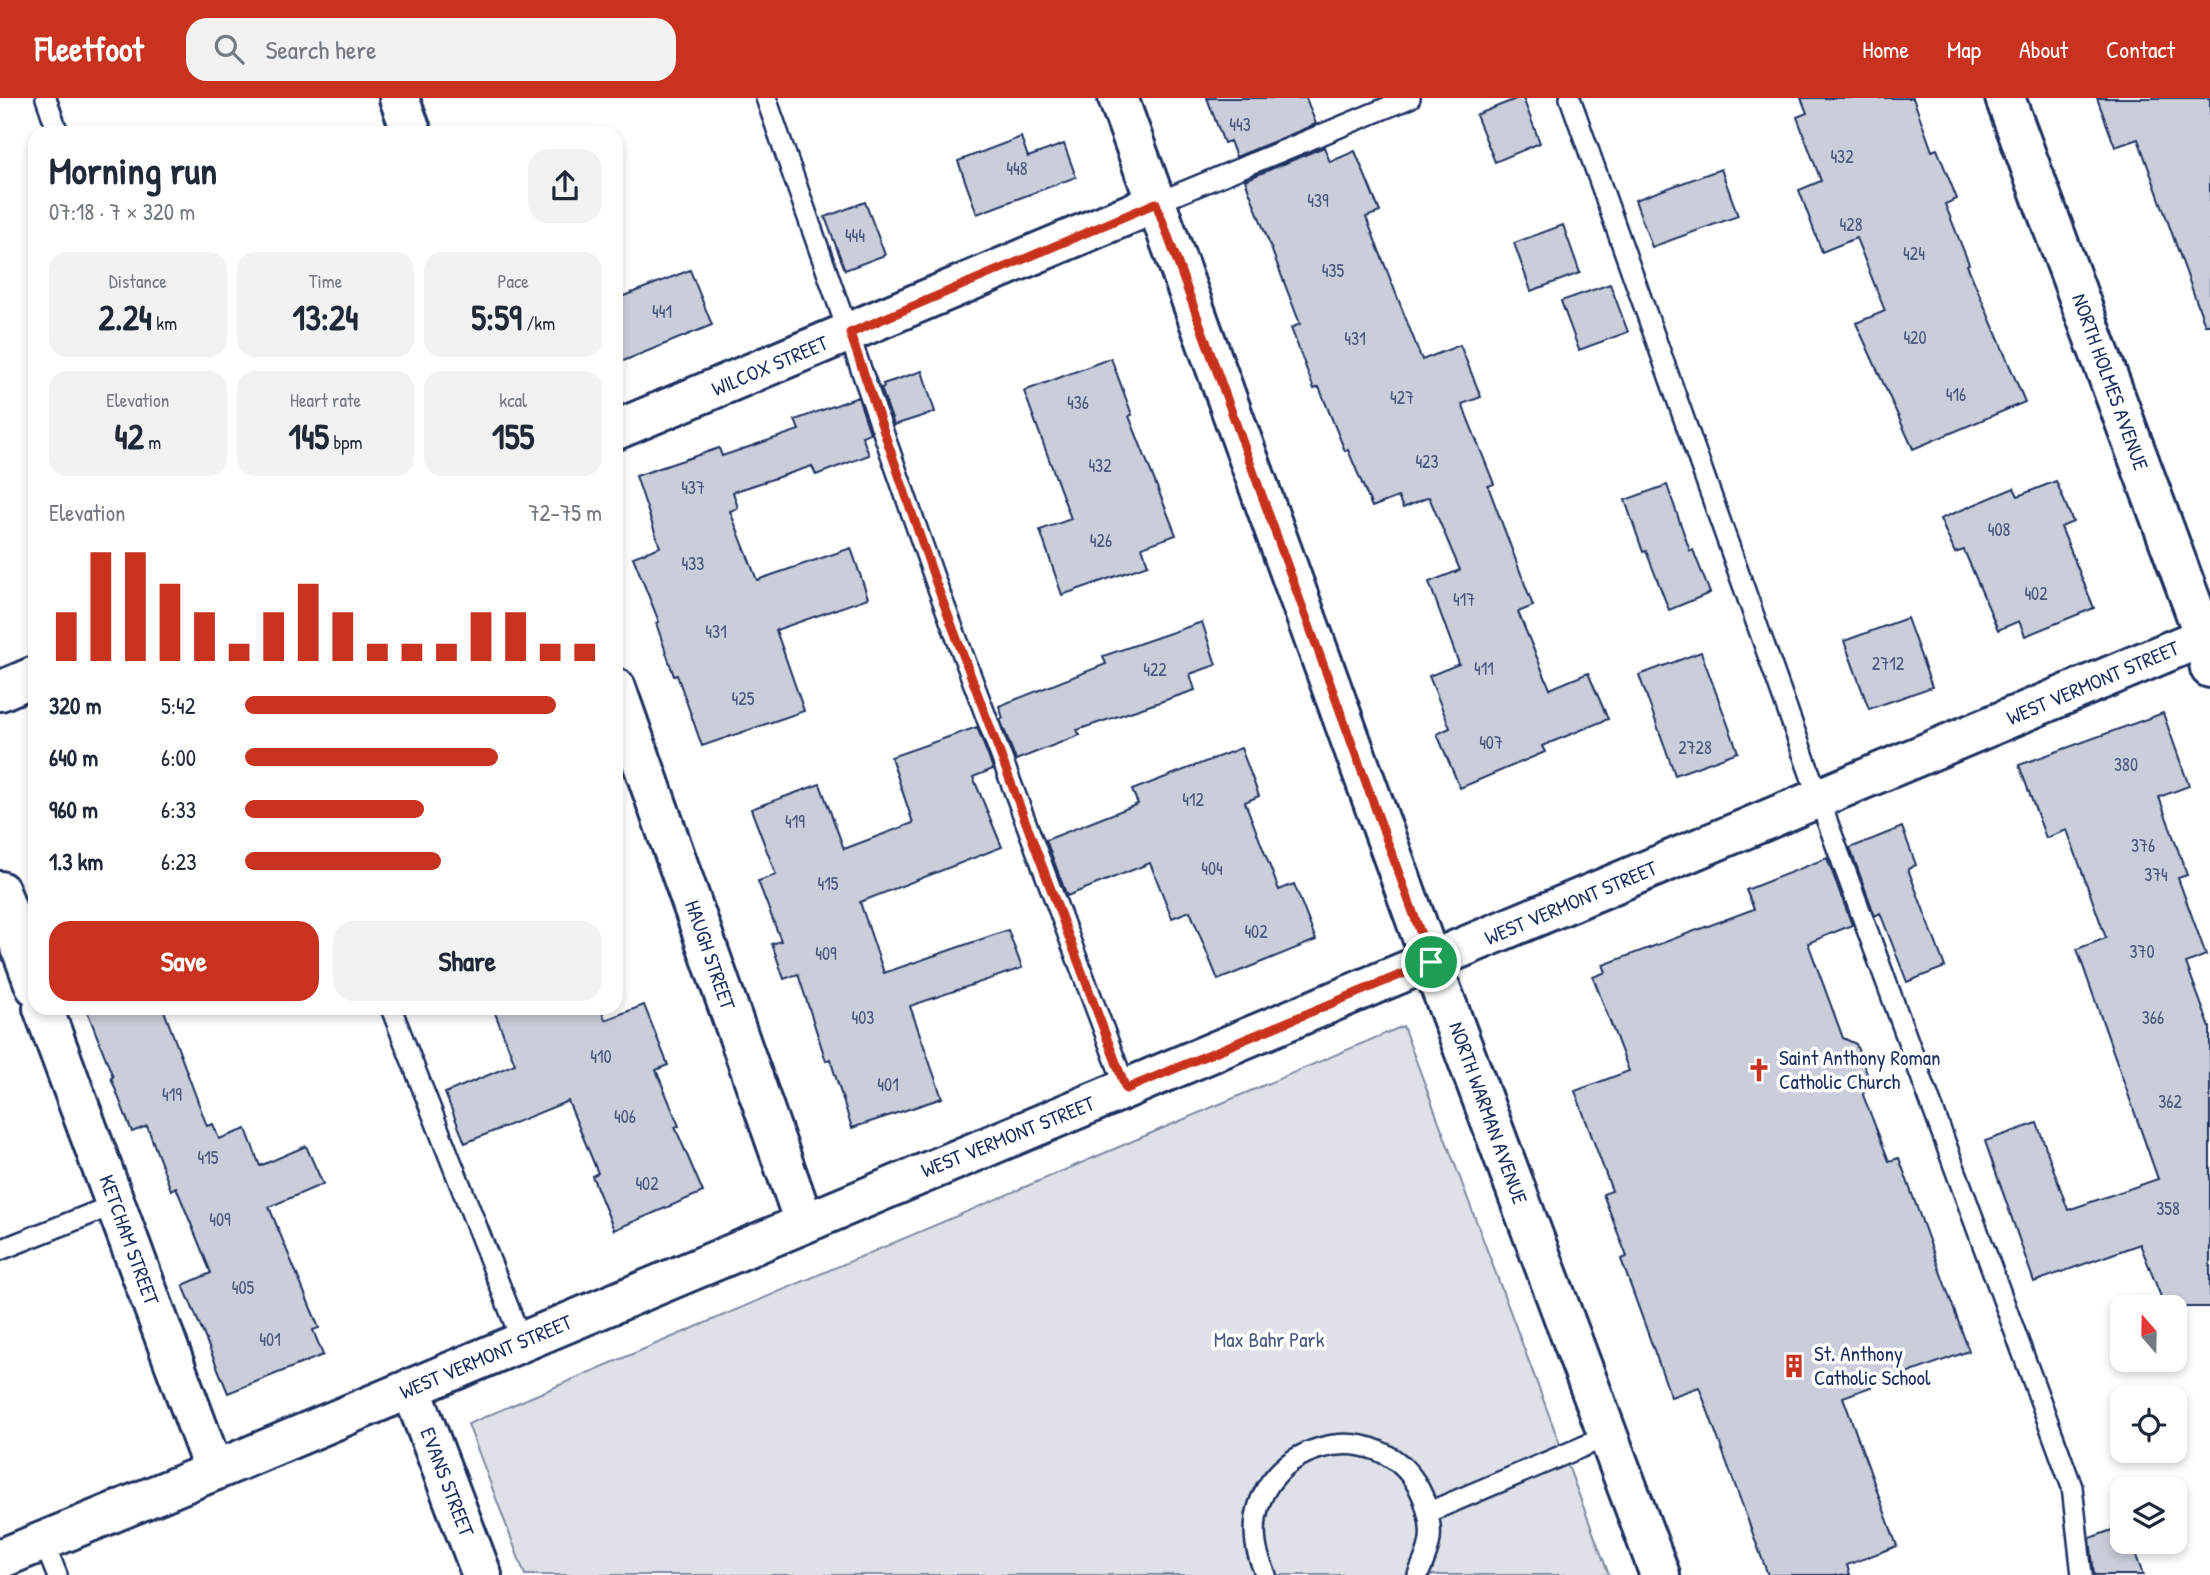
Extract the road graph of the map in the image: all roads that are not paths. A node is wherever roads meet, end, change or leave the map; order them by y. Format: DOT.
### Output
graph roads {
  1 [pos="46,98"];
  2 [pos="399,98"];
  3 [pos="766,98"];
  4 [pos="1118,98"];
  5 [pos="1410,98"];
  6 [pos="1570,98"];
  7 [pos="2005,98"];
  8 [pos="56,126"];
  9 [pos="409,126"];
  10 [pos="1156,203"];
  11 [pos="850,333"];
  12 [pos="623,427"];
  13 [pos="2208,646"];
  14 [pos="28,679"];
  15 [pos="0,691"];
  16 [pos="623,708"];
  17 [pos="1819,799"];
  18 [pos="0,891"];
  19 [pos="1431,962"];
  20 [pos="28,967"];
  21 [pos="46,1015"];
  22 [pos="394,1015"];
  23 [pos="1126,1089"];
  24 [pos="116,1204"];
  25 [pos="804,1222"];
  26 [pos="0,1250"];
  27 [pos="522,1342"];
  28 [pos="411,1388"];
  29 [pos="1608,1436"];
  30 [pos="215,1471"];
  31 [pos="1429,1512"];
  32 [pos="50,1558"];
  33 [pos="0,1559"];
  34 [pos="482,1575"];
  35 [pos="1266,1575"];
  36 [pos="1418,1575"];
  37 [pos="1660,1575"];
  38 [pos="2082,1575"];
  1 -- 8 [label="lane"];
  2 -- 9 [label="street"];
  3 -- 11 [label="lane"];
  4 -- 10 [label="street, NORTH WARMAN AVENUE"];
  5 -- 10 [label="lane"];
  6 -- 17 [label="lane"];
  7 -- 13 [label="street, NORTH HOLMES AVENUE"];
  10 -- 11 [label="street, WILCOX STREET"];
  10 -- 19 [label="street, NORTH WARMAN AVENUE"];
  11 -- 12 [label="street, WILCOX STREET"];
  11 -- 23 [label="lane"];
  13 -- 17 [label="street, WEST VERMONT STREET"];
  14 -- 15 [label="street"];
  16 -- 25 [label="street, HAUGH STREET"];
  17 -- 19 [label="street, WEST VERMONT STREET"];
  17 -- 38 [label="lane"];
  18 -- 20 [label="street"];
  19 -- 23 [label="street, WEST VERMONT STREET"];
  19 -- 29 [label="street, NORTH WARMAN AVENUE"];
  21 -- 24 [label="street, KETCHAM STREET"];
  22 -- 27 [label="lane"];
  23 -- 25 [label="street, WEST VERMONT STREET"];
  24 -- 26 [label="lane"];
  24 -- 30 [label="street, KETCHAM STREET"];
  25 -- 27 [label="street, WEST VERMONT STREET"];
  27 -- 28 [label="street, WEST VERMONT STREET"];
  28 -- 30 [label="street, WEST VERMONT STREET"];
  28 -- 34 [label="street, EVANS STREET"];
  29 -- 31 [label="lane"];
  29 -- 37 [label="street, NORTH WARMAN AVENUE"];
  30 -- 32 [label="street, WEST VERMONT STREET"];
  31 -- 35 [label="lane"];
  31 -- 36 [label="lane"];
  32 -- 33 [label="street, WEST VERMONT STREET"];
}
